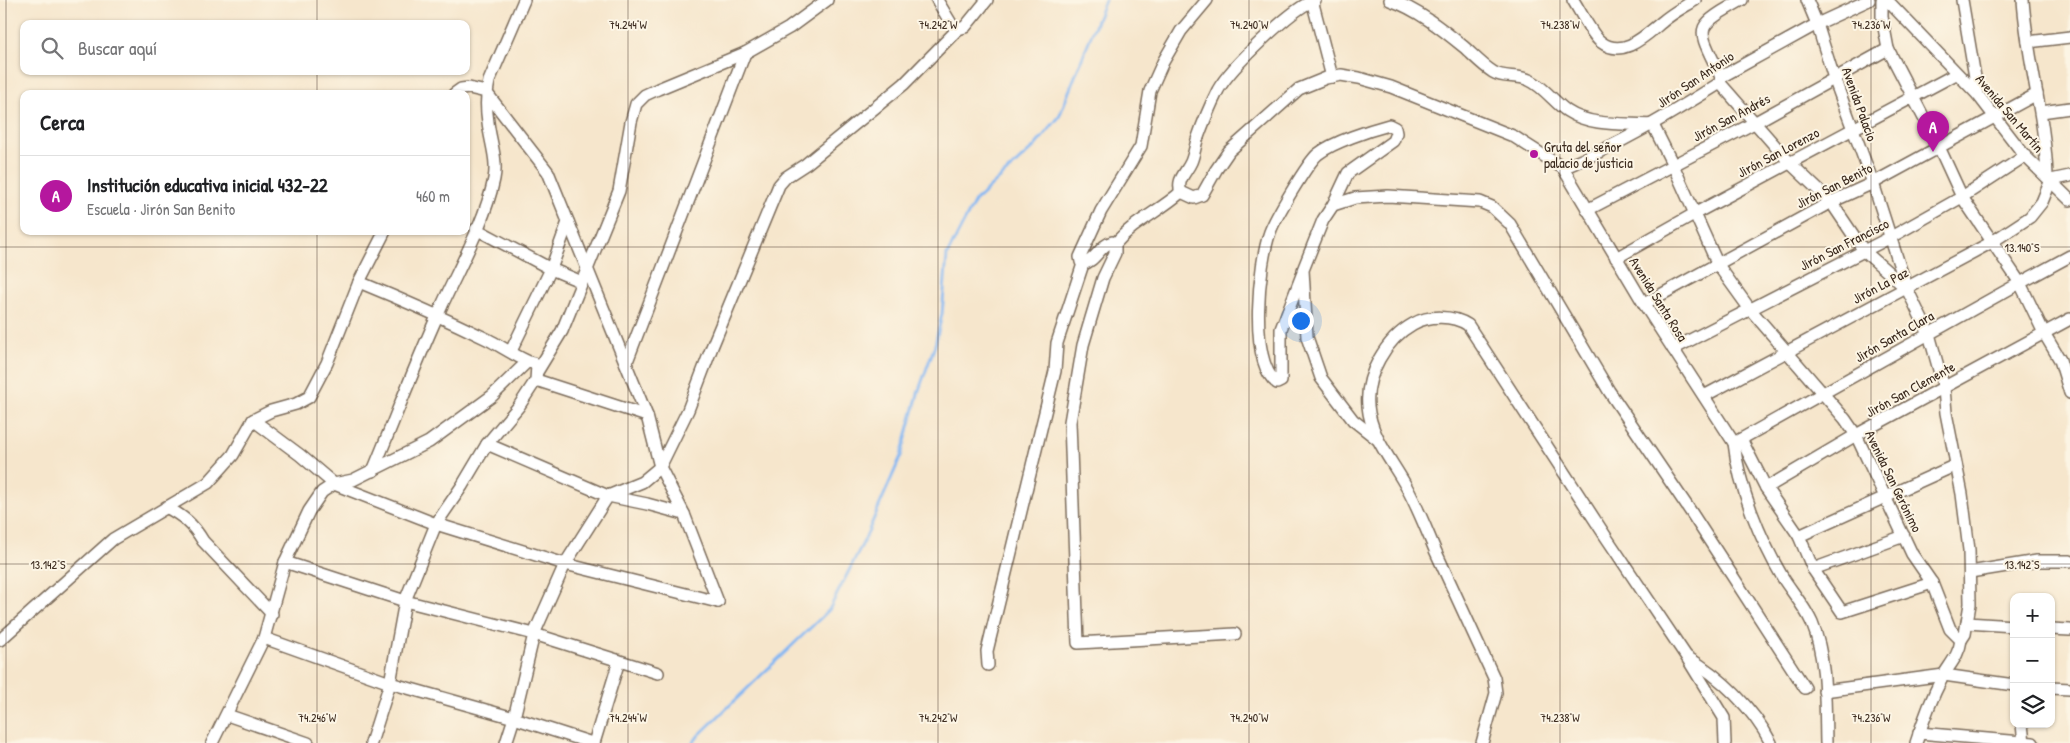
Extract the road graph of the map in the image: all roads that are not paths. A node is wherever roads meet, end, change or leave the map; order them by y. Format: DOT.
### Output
graph roads {
  1 [pos="524,0"];
  2 [pos="827,0"];
  3 [pos="937,0"];
  4 [pos="987,0"];
  5 [pos="1207,0"];
  6 [pos="1313,0"];
  7 [pos="1390,0"];
  8 [pos="1573,0"];
  9 [pos="1695,0"];
  10 [pos="1742,0"];
  11 [pos="1807,0"];
  12 [pos="1869,0"];
  13 [pos="1882,0"];
  14 [pos="1886,0"];
  15 [pos="1962,0"];
  16 [pos="2024,0"];
  17 [pos="1817,24"];
  18 [pos="958,29"];
  19 [pos="2070,36"];
  20 [pos="2028,42"];
  21 [pos="1888,49"];
  22 [pos="745,53"];
  23 [pos="1956,74"];
  24 [pos="1332,77"];
  25 [pos="1834,78"];
  26 [pos="1720,80"];
  27 [pos="460,90"];
  28 [pos="486,92"];
  29 [pos="2038,94"];
  30 [pos="1978,95"];
  31 [pos="1914,98"];
  32 [pos="2070,108"];
  33 [pos="2041,112"];
  34 [pos="1994,116"];
  35 [pos="1754,123"];
  36 [pos="1653,125"];
  37 [pos="1853,130"];
  38 [pos="1939,147"];
  39 [pos="2025,156"];
  40 [pos="1790,163"];
  41 [pos="1673,165"];
  42 [pos="1563,168"];
  43 [pos="2070,176"];
  44 [pos="2049,178"];
  45 [pos="1873,183"];
  46 [pos="1181,192"];
  47 [pos="1962,197"];
  48 [pos="2070,200"];
  49 [pos="1831,202"];
  50 [pos="1333,206"];
  51 [pos="1587,210"];
  52 [pos="1694,214"];
  53 [pos="568,222"];
  54 [pos="476,229"];
  55 [pos="383,235"];
  56 [pos="1891,237"];
  57 [pos="1992,242"];
  58 [pos="1115,244"];
  59 [pos="1864,251"];
  60 [pos="2070,256"];
  61 [pos="1616,258"];
  62 [pos="1083,264"];
  63 [pos="1718,265"];
  64 [pos="587,268"];
  65 [pos="551,269"];
  66 [pos="1303,270"];
  67 [pos="359,282"];
  68 [pos="582,282"];
  69 [pos="2020,282"];
  70 [pos="1907,289"];
  71 [pos="1644,304"];
  72 [pos="1749,308"];
  73 [pos="438,315"];
  74 [pos="2070,319"];
  75 [pos="2044,333"];
  76 [pos="1929,334"];
  77 [pos="1673,349"];
  78 [pos="511,351"];
  79 [pos="1786,352"];
  80 [pos="527,362"];
  81 [pos="626,364"];
  82 [pos="536,376"];
  83 [pos="1944,388"];
  84 [pos="2070,393"];
  85 [pos="1822,394"];
  86 [pos="1704,396"];
  87 [pos="647,416"];
  88 [pos="253,420"];
  89 [pos="1856,435"];
  90 [pos="1377,440"];
  91 [pos="1738,441"];
  92 [pos="487,444"];
  93 [pos="1956,465"];
  94 [pos="660,467"];
  95 [pos="373,471"];
  96 [pos="334,484"];
  97 [pos="1766,488"];
  98 [pos="608,496"];
  99 [pos="1886,498"];
  100 [pos="166,507"];
  101 [pos="684,514"];
  102 [pos="436,524"];
  103 [pos="1799,536"];
  104 [pos="1904,536"];
  105 [pos="2070,561"];
  106 [pos="285,562"];
  107 [pos="565,564"];
  108 [pos="1813,569"];
  109 [pos="1970,572"];
  110 [pos="1932,583"];
  111 [pos="405,601"];
  112 [pos="272,614"];
  113 [pos="1967,623"];
  114 [pos="2010,629"];
  115 [pos="2055,629"];
  116 [pos="2070,630"];
  117 [pos="534,634"];
  118 [pos="1235,634"];
  119 [pos="264,638"];
  120 [pos="0,640"];
  121 [pos="1961,640"];
  122 [pos="1686,656"];
  123 [pos="618,661"];
  124 [pos="988,665"];
  125 [pos="658,674"];
  126 [pos="1944,675"];
  127 [pos="390,682"];
  128 [pos="2010,684"];
  129 [pos="1805,688"];
  130 [pos="2055,688"];
  131 [pos="2070,690"];
  132 [pos="1824,691"];
  133 [pos="227,715"];
  134 [pos="514,718"];
  135 [pos="2023,728"];
  136 [pos="1918,738"];
  137 [pos="212,743"];
  138 [pos="308,743"];
  139 [pos="371,743"];
  140 [pos="506,743"];
  141 [pos="593,743"];
  142 [pos="1482,743"];
  143 [pos="1725,743"];
  144 [pos="1771,743"];
  145 [pos="1826,743"];
  146 [pos="2026,743"];
  1 -- 28 [label="street"];
  2 -- 22 [label="street"];
  3 -- 18 [label="street"];
  4 -- 18 [label="street"];
  5 -- 62 [label="street"];
  6 -- 24 [label="street"];
  6 -- 46 [label="street"];
  7 -- 36 [label="street"];
  8 -- 9 [label="street"];
  10 -- 26 [label="street"];
  11 -- 17 [label="street, Avenida Palacio"];
  12 -- 17 [label="street, Jirón San Antonio"];
  13 -- 21 [label="street"];
  14 -- 23 [label="street, Avenida San Martín"];
  15 -- 30 [label="street"];
  16 -- 20 [label="street"];
  17 -- 25 [label="street, Avenida Palacio"];
  17 -- 26 [label="street, Jirón San Antonio"];
  18 -- 94 [label="street"];
  19 -- 20 [label="street"];
  20 -- 29 [label="street"];
  21 -- 25 [label="street, Jirón San Andrés"];
  21 -- 31 [label="street"];
  22 -- 64 [label="street"];
  22 -- 81 [label="street"];
  23 -- 30 [label="street, Avenida San Martín"];
  23 -- 31 [label="street, Jirón San Lorenzo"];
  24 -- 42 [label="street"];
  24 -- 46 [label="street"];
  25 -- 35 [label="street, Jirón San Andrés"];
  25 -- 37 [label="street, Avenida Palacio"];
  26 -- 35 [label="street"];
  26 -- 36 [label="street, Jirón San Antonio"];
  27 -- 28 [label="street"];
  28 -- 53 [label="street"];
  28 -- 54 [label="street"];
  29 -- 33 [label="street"];
  29 -- 34 [label="street, Jirón San Benito"];
  30 -- 34 [label="street, Avenida San Martín"];
  31 -- 37 [label="street, Jirón San Lorenzo"];
  31 -- 38 [label="street"];
  32 -- 33 [label="street"];
  33 -- 44 [label="street"];
  34 -- 38 [label="street, Jirón San Benito"];
  34 -- 39 [label="street, Avenida San Martín"];
  35 -- 40 [label="street"];
  35 -- 41 [label="street, Jirón San Andrés"];
  36 -- 41 [label="street, Avenida San Gerónimo"];
  36 -- 42 [label="street, Jirón San Antonio"];
  37 -- 40 [label="street, Jirón San Lorenzo"];
  37 -- 45 [label="street, Avenida Palacio"];
  38 -- 45 [label="street, Jirón San Benito"];
  38 -- 47 [label="street"];
  39 -- 44 [label="street, Avenida San Martín"];
  39 -- 47 [label="street, Jirón San Francisco"];
  40 -- 49 [label="street"];
  40 -- 52 [label="street, Jirón San Lorenzo"];
  41 -- 51 [label="street, Jirón San Andrés"];
  41 -- 52 [label="street, Avenida San Gerónimo"];
  42 -- 51 [label="street, Avenida Santa Rosa"];
  43 -- 44 [label="street"];
  44 -- 48 [label="street, Avenida San Martín"];
  44 -- 57 [label="street, Jirón La Paz"];
  45 -- 49 [label="street, Jirón San Benito"];
  45 -- 56 [label="street, Avenida Palacio"];
  46 -- 58 [label="street"];
  47 -- 56 [label="street, Jirón San Francisco"];
  47 -- 57 [label="street"];
  49 -- 59 [label="street"];
  49 -- 63 [label="street, Jirón San Benito"];
  50 -- 66 [label="street"];
  50 -- 66 [label="street"];
  50 -- 129 [label="street"];
  51 -- 61 [label="street, Avenida Santa Rosa"];
  52 -- 61 [label="street, Jirón San Lorenzo"];
  52 -- 63 [label="street, Avenida San Gerónimo"];
  53 -- 64 [label="street"];
  53 -- 65 [label="street"];
  54 -- 65 [label="street"];
  54 -- 73 [label="street"];
  55 -- 67 [label="street"];
  56 -- 59 [label="street, Jirón San Francisco"];
  56 -- 70 [label="street, Avenida Palacio"];
  57 -- 69 [label="street"];
  57 -- 70 [label="street, Jirón La Paz"];
  58 -- 62 [label="street"];
  58 -- 118 [label="street"];
  59 -- 70 [label="street"];
  59 -- 72 [label="street, Jirón San Francisco"];
  60 -- 69 [label="street, Jirón Santa Clara"];
  61 -- 71 [label="street, Avenida Santa Rosa"];
  62 -- 124 [label="street"];
  63 -- 71 [label="street, Jirón San Benito"];
  63 -- 72 [label="street, Avenida San Gerónimo"];
  64 -- 68 [label="street"];
  64 -- 81 [label="street"];
  65 -- 68 [label="street"];
  65 -- 78 [label="street"];
  66 -- 90 [label="street"];
  67 -- 73 [label="street"];
  67 -- 88 [label="street"];
  68 -- 82 [label="street"];
  69 -- 75 [label="street"];
  69 -- 76 [label="street, Jirón Santa Clara"];
  70 -- 76 [label="street, Avenida Palacio"];
  70 -- 79 [label="street, Jirón La Paz"];
  71 -- 77 [label="street, Avenida Santa Rosa"];
  72 -- 77 [label="street, Jirón San Francisco"];
  72 -- 79 [label="street, Avenida San Gerónimo"];
  73 -- 78 [label="street"];
  73 -- 95 [label="street"];
  74 -- 75 [label="street, Jirón San Clemente"];
  75 -- 83 [label="street, Jirón San Clemente"];
  75 -- 84 [label="street"];
  76 -- 83 [label="street, Avenida Palacio"];
  76 -- 85 [label="street, Jirón Santa Clara"];
  77 -- 86 [label="street, Avenida Santa Rosa"];
  78 -- 80 [label="street"];
  79 -- 85 [label="street, Avenida San Gerónimo"];
  79 -- 86 [label="street, Jirón La Paz"];
  80 -- 82 [label="street"];
  80 -- 95 [label="street"];
  81 -- 87 [label="street"];
  82 -- 87 [label="street"];
  82 -- 92 [label="street"];
  83 -- 89 [label="street, Jirón San Clemente"];
  83 -- 93 [label="street"];
  85 -- 89 [label="street, Avenida San Gerónimo"];
  85 -- 91 [label="street, Jirón Santa Clara"];
  86 -- 91 [label="street, Avenida Santa Rosa"];
  87 -- 94 [label="street"];
  88 -- 96 [label="street"];
  88 -- 100 [label="street"];
  89 -- 97 [label="street, Jirón San Clemente"];
  89 -- 99 [label="street, Avenida San Gerónimo"];
  90 -- 122 [label="street"];
  90 -- 142 [label="street"];
  91 -- 97 [label="street, Avenida Santa Rosa"];
  91 -- 132 [label="street"];
  92 -- 98 [label="street"];
  92 -- 102 [label="street"];
  93 -- 99 [label="street"];
  93 -- 109 [label="street"];
  94 -- 98 [label="street"];
  94 -- 101 [label="street"];
  95 -- 96 [label="street"];
  96 -- 102 [label="street"];
  96 -- 106 [label="street"];
  97 -- 103 [label="street, Avenida Santa Rosa"];
  98 -- 101 [label="street"];
  98 -- 107 [label="street"];
  99 -- 103 [label="street"];
  99 -- 104 [label="street, Avenida San Gerónimo"];
  100 -- 112 [label="street"];
  100 -- 120 [label="street"];
  101 -- 107 [label="street"];
  102 -- 107 [label="street"];
  102 -- 111 [label="street"];
  103 -- 108 [label="street, Avenida Santa Rosa"];
  104 -- 108 [label="street"];
  104 -- 110 [label="street, Avenida San Gerónimo"];
  105 -- 109 [label="street"];
  106 -- 111 [label="street"];
  106 -- 112 [label="street"];
  107 -- 117 [label="street"];
  108 -- 110 [label="street, Avenida Santa Rosa"];
  109 -- 113 [label="street"];
  110 -- 121 [label="street, Avenida San Gerónimo"];
  111 -- 117 [label="street"];
  111 -- 127 [label="street"];
  112 -- 119 [label="street"];
  113 -- 114 [label="street"];
  113 -- 121 [label="street"];
  115 -- 116 [label="street"];
  117 -- 123 [label="street"];
  117 -- 134 [label="street"];
  119 -- 127 [label="street"];
  119 -- 133 [label="street"];
  121 -- 126 [label="street"];
  122 -- 143 [label="street"];
  122 -- 144 [label="street"];
  123 -- 125 [label="street"];
  123 -- 141 [label="street"];
  126 -- 128 [label="street"];
  126 -- 132 [label="street"];
  126 -- 136 [label="street"];
  127 -- 134 [label="street"];
  127 -- 139 [label="street"];
  130 -- 131 [label="street"];
  132 -- 145 [label="street"];
  133 -- 137 [label="street"];
  133 -- 138 [label="street"];
  134 -- 140 [label="street"];
  134 -- 141 [label="street"];
  135 -- 146 [label="street"];
  136 -- 146 [label="street"];
}
